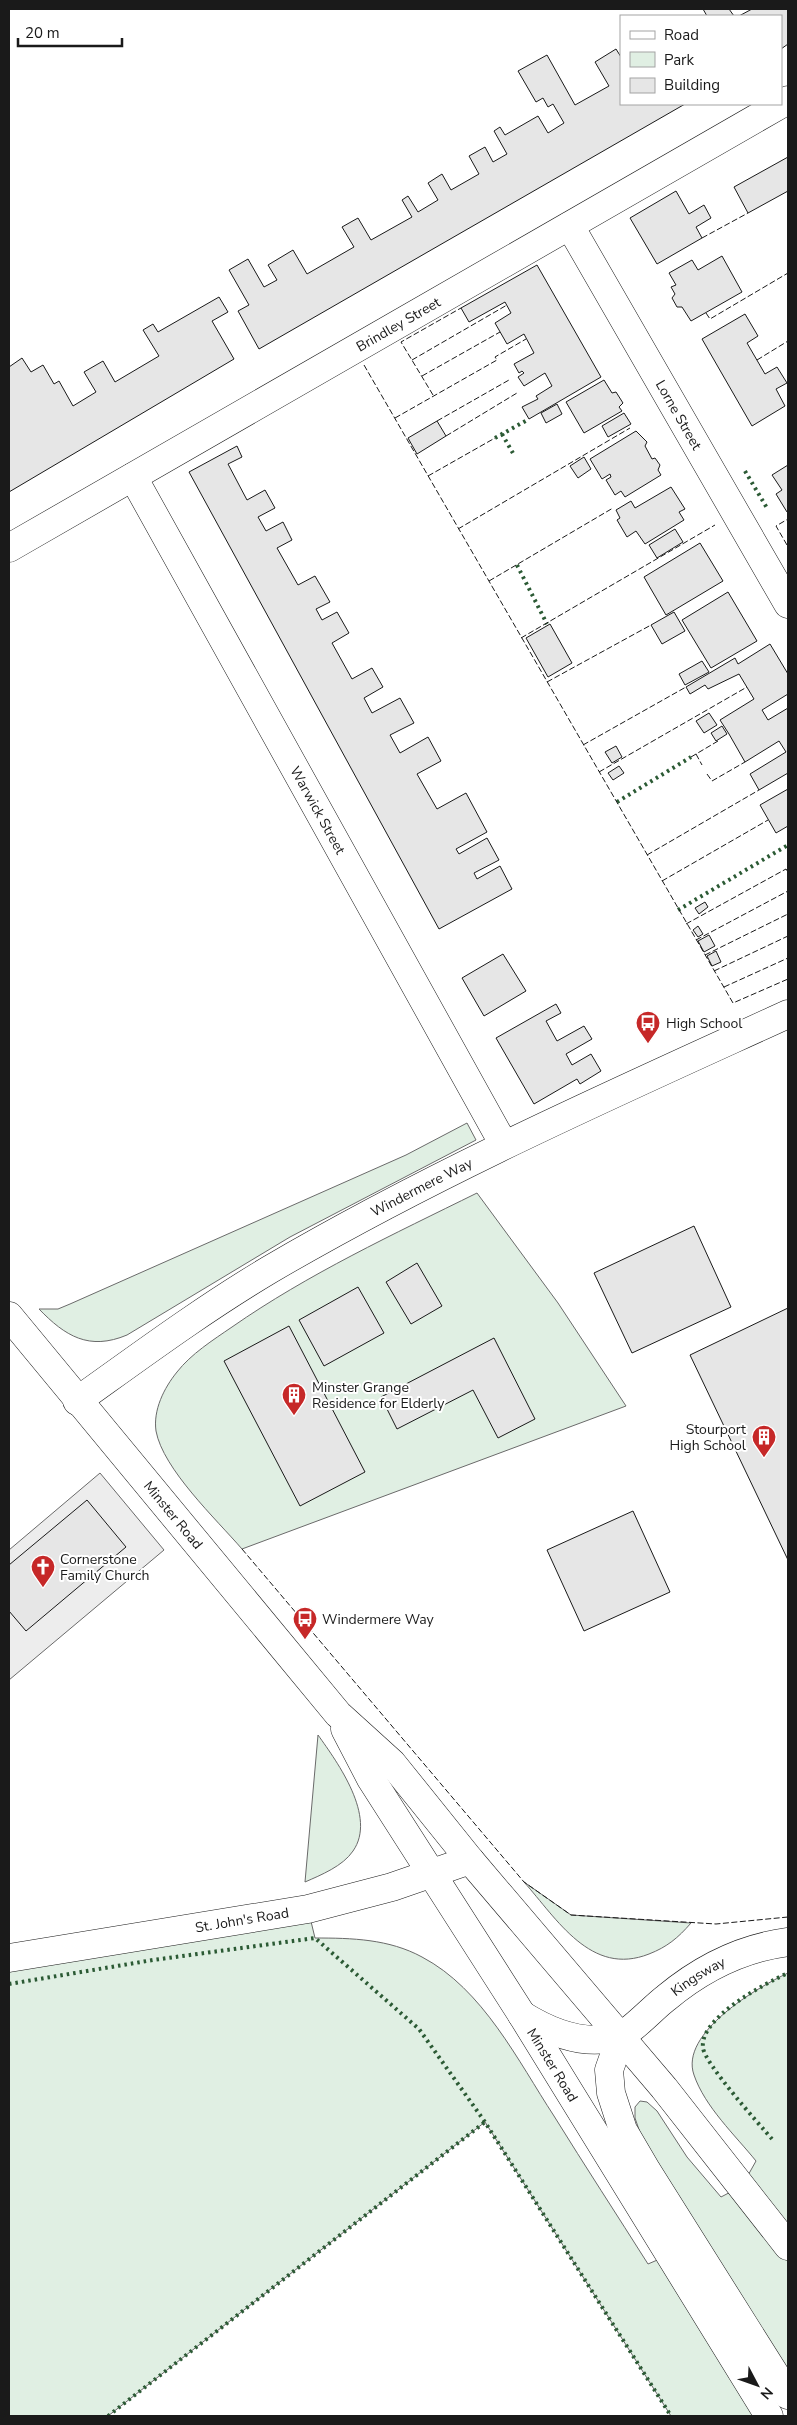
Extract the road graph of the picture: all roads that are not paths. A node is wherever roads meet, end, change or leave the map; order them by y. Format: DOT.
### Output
graph roads {
  1 [pos="779,105"];
  2 [pos="570,226"];
  3 [pos="133,477"];
  4 [pos="9,548"];
  5 [pos="788,604"];
  6 [pos="788,1014"];
  7 [pos="504,1145"];
  8 [pos="9,1316"];
  9 [pos="77,1401"];
  10 [pos="338,1714"];
  11 [pos="470,1860"];
  12 [pos="430,1874"];
  13 [pos="788,1942"];
  14 [pos="9,1958"];
  15 [pos="522,2015"];
  16 [pos="621,2036"];
  17 [pos="788,2246"];
  18 [pos="788,2394"];
  19 [pos="769,2416"];
  1 -- 2 [label="street, Brindley Street"];
  2 -- 3 [label="street, Brindley Street"];
  2 -- 5 [label="street, Lorne Street"];
  3 -- 4 [label="street, Brindley Street"];
  3 -- 7 [label="street, Warwick Street"];
  6 -- 7 [label="street, Windermere Way"];
  7 -- 9 [label="street, Windermere Way"];
  8 -- 9 [label="street, Minster Road"];
  9 -- 10 [label="street, Minster Road"];
  10 -- 11 [label="street, Minster Road"];
  10 -- 12 [label="street, Minster Road"];
  11 -- 12 [label="street, St. John's Road"];
  11 -- 16 [label="street, Minster Road"];
  12 -- 14 [label="street, St. John's Road"];
  12 -- 15 [label="street, Minster Road"];
  13 -- 16 [label="street, Kingsway"];
  15 -- 16 [label="street"];
  15 -- 19 [label="street, Minster Road"];
  16 -- 17 [label="street, Minster Road"];
  16 -- 18 [label="street"];
}
